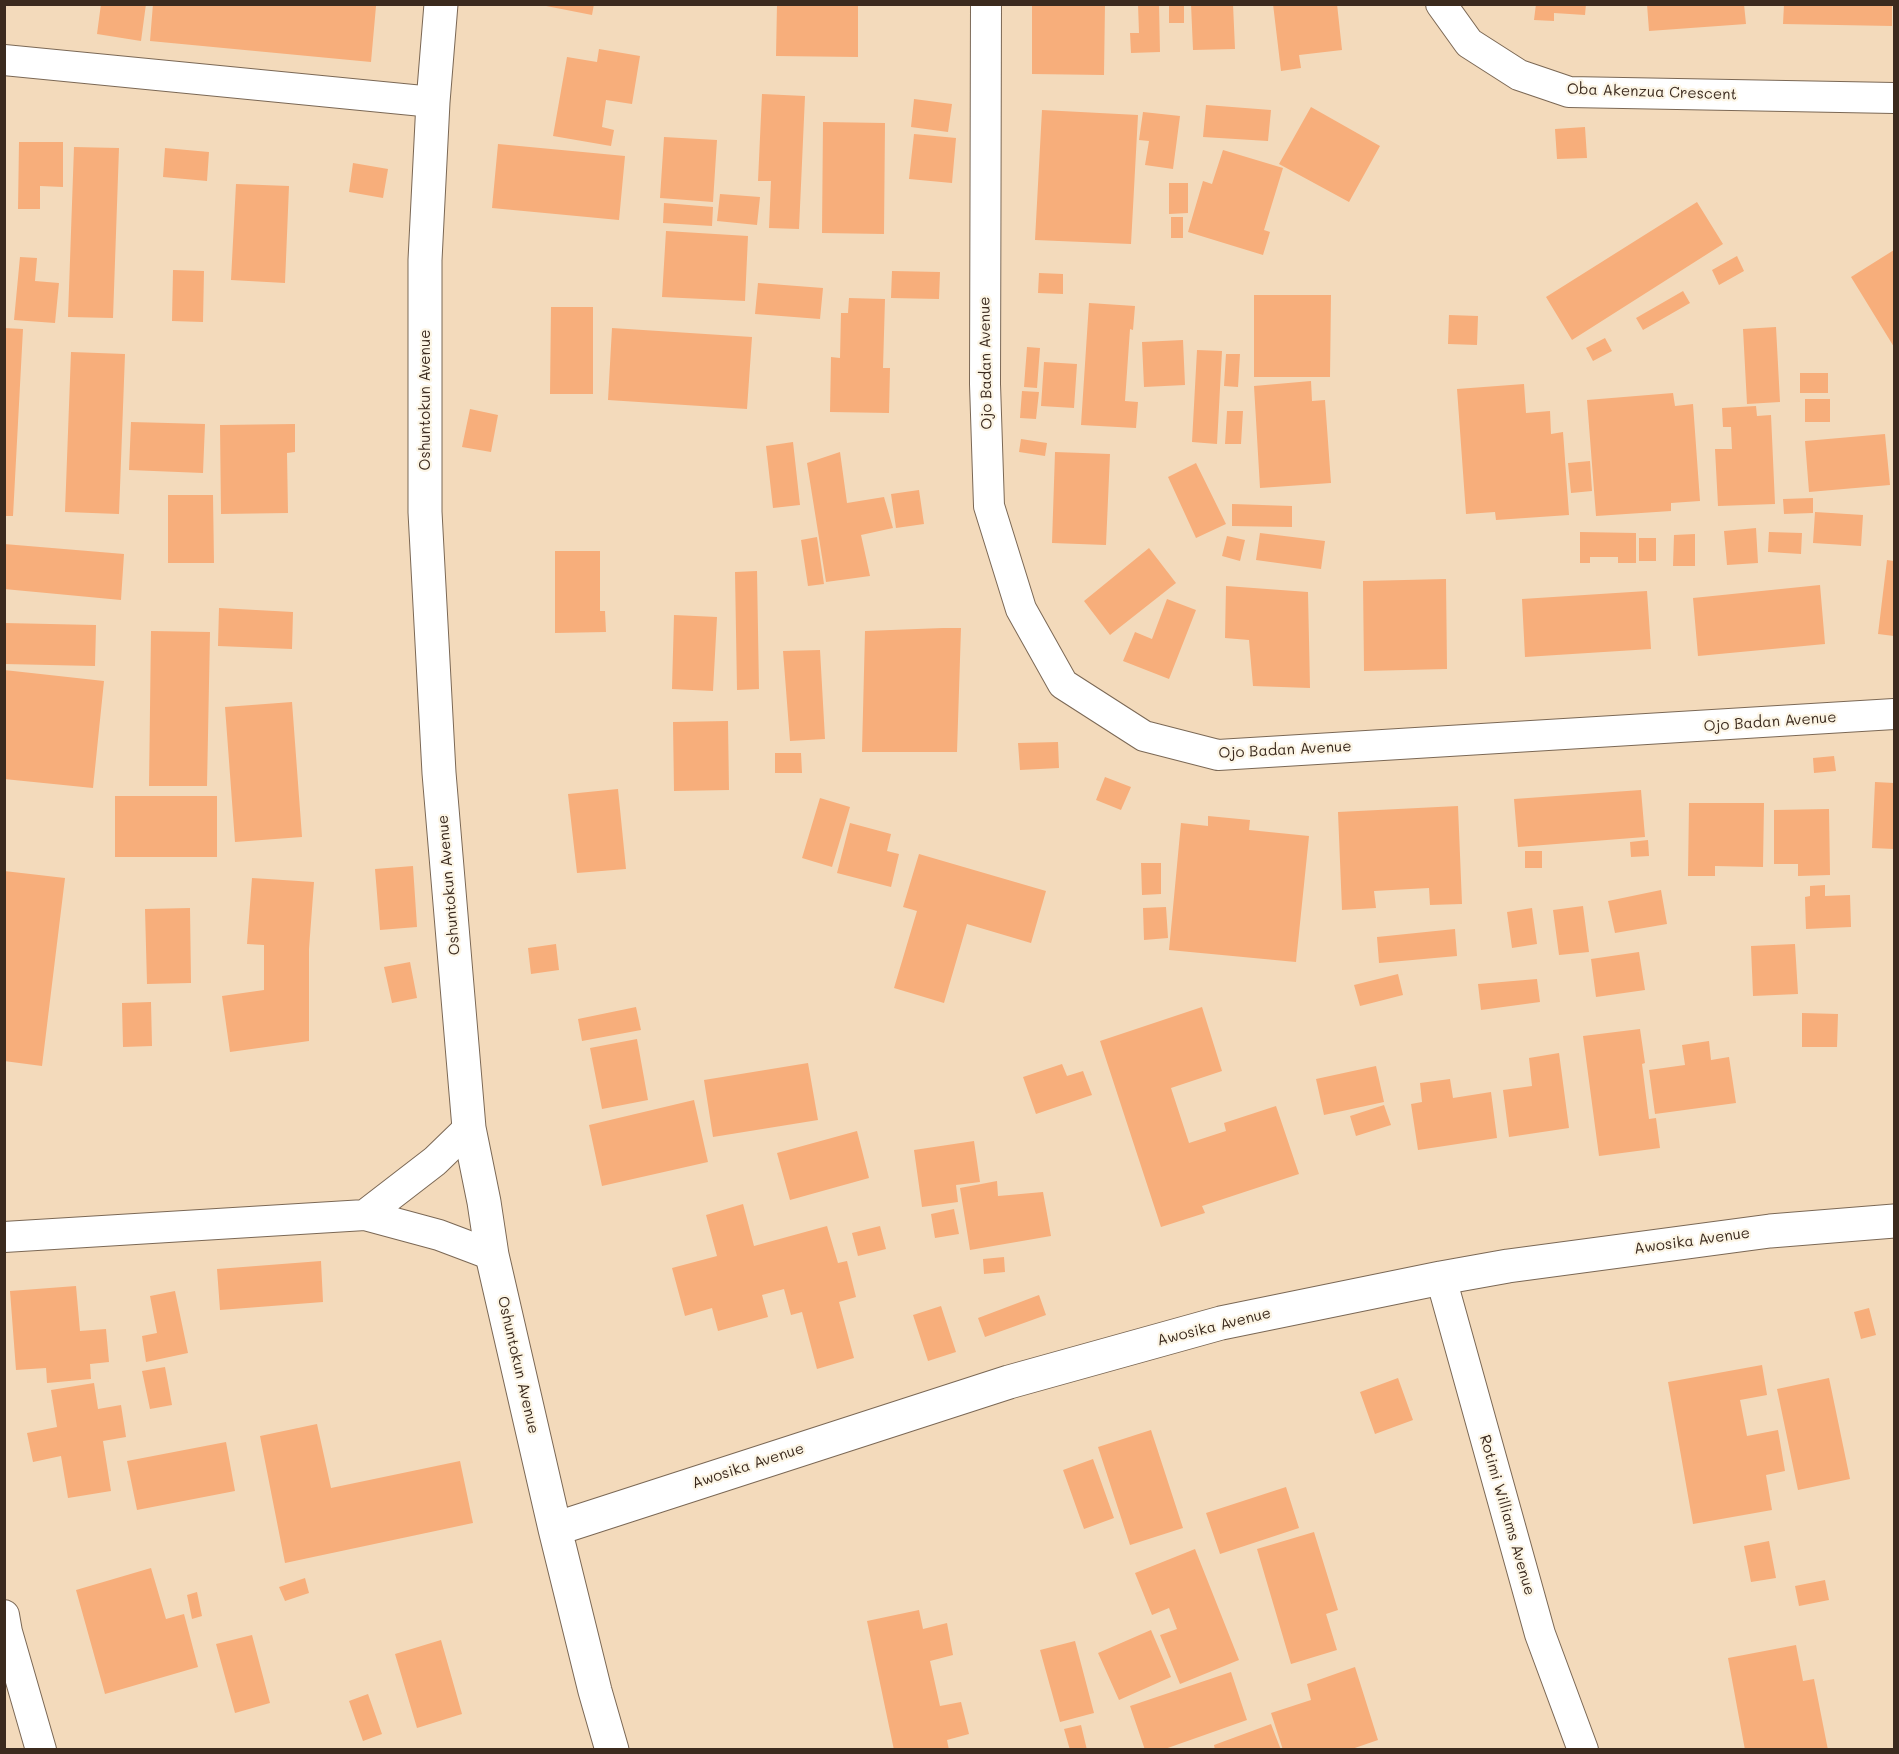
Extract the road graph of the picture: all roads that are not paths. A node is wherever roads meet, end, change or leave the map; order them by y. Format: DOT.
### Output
graph roads {
  1 [pos="441,4"];
  2 [pos="986,4"];
  3 [pos="1441,4"];
  4 [pos="5,65"];
  5 [pos="1894,98"];
  6 [pos="433,102"];
  7 [pos="1894,714"];
  8 [pos="469,1128"];
  9 [pos="365,1215"];
  10 [pos="1894,1221"];
  11 [pos="4,1237"];
  12 [pos="492,1255"];
  13 [pos="1441,1278"];
  14 [pos="555,1529"];
  15 [pos="4,1615"];
  16 [pos="41,1749"];
  17 [pos="612,1749"];
  18 [pos="1584,1749"];
  1 -- 6 [label="main road, Oshuntokun Avenue"];
  2 -- 7 [label="street, Ojo Badan Avenue"];
  3 -- 5 [label="street, Oba Akenzua Crescent"];
  4 -- 6 [label="street"];
  6 -- 8 [label="main road, Oshuntokun Avenue"];
  8 -- 9 [label="street"];
  8 -- 12 [label="main road, Oshuntokun Avenue"];
  9 -- 11 [label="street"];
  9 -- 12 [label="street"];
  10 -- 13 [label="main road, Awosika Avenue"];
  12 -- 14 [label="main road, Oshuntokun Avenue"];
  13 -- 14 [label="main road, Awosika Avenue"];
  13 -- 18 [label="street, Rotimi Williams Avenue"];
  14 -- 17 [label="main road, Oshuntokun Avenue"];
  15 -- 16 [label="street"];
}
